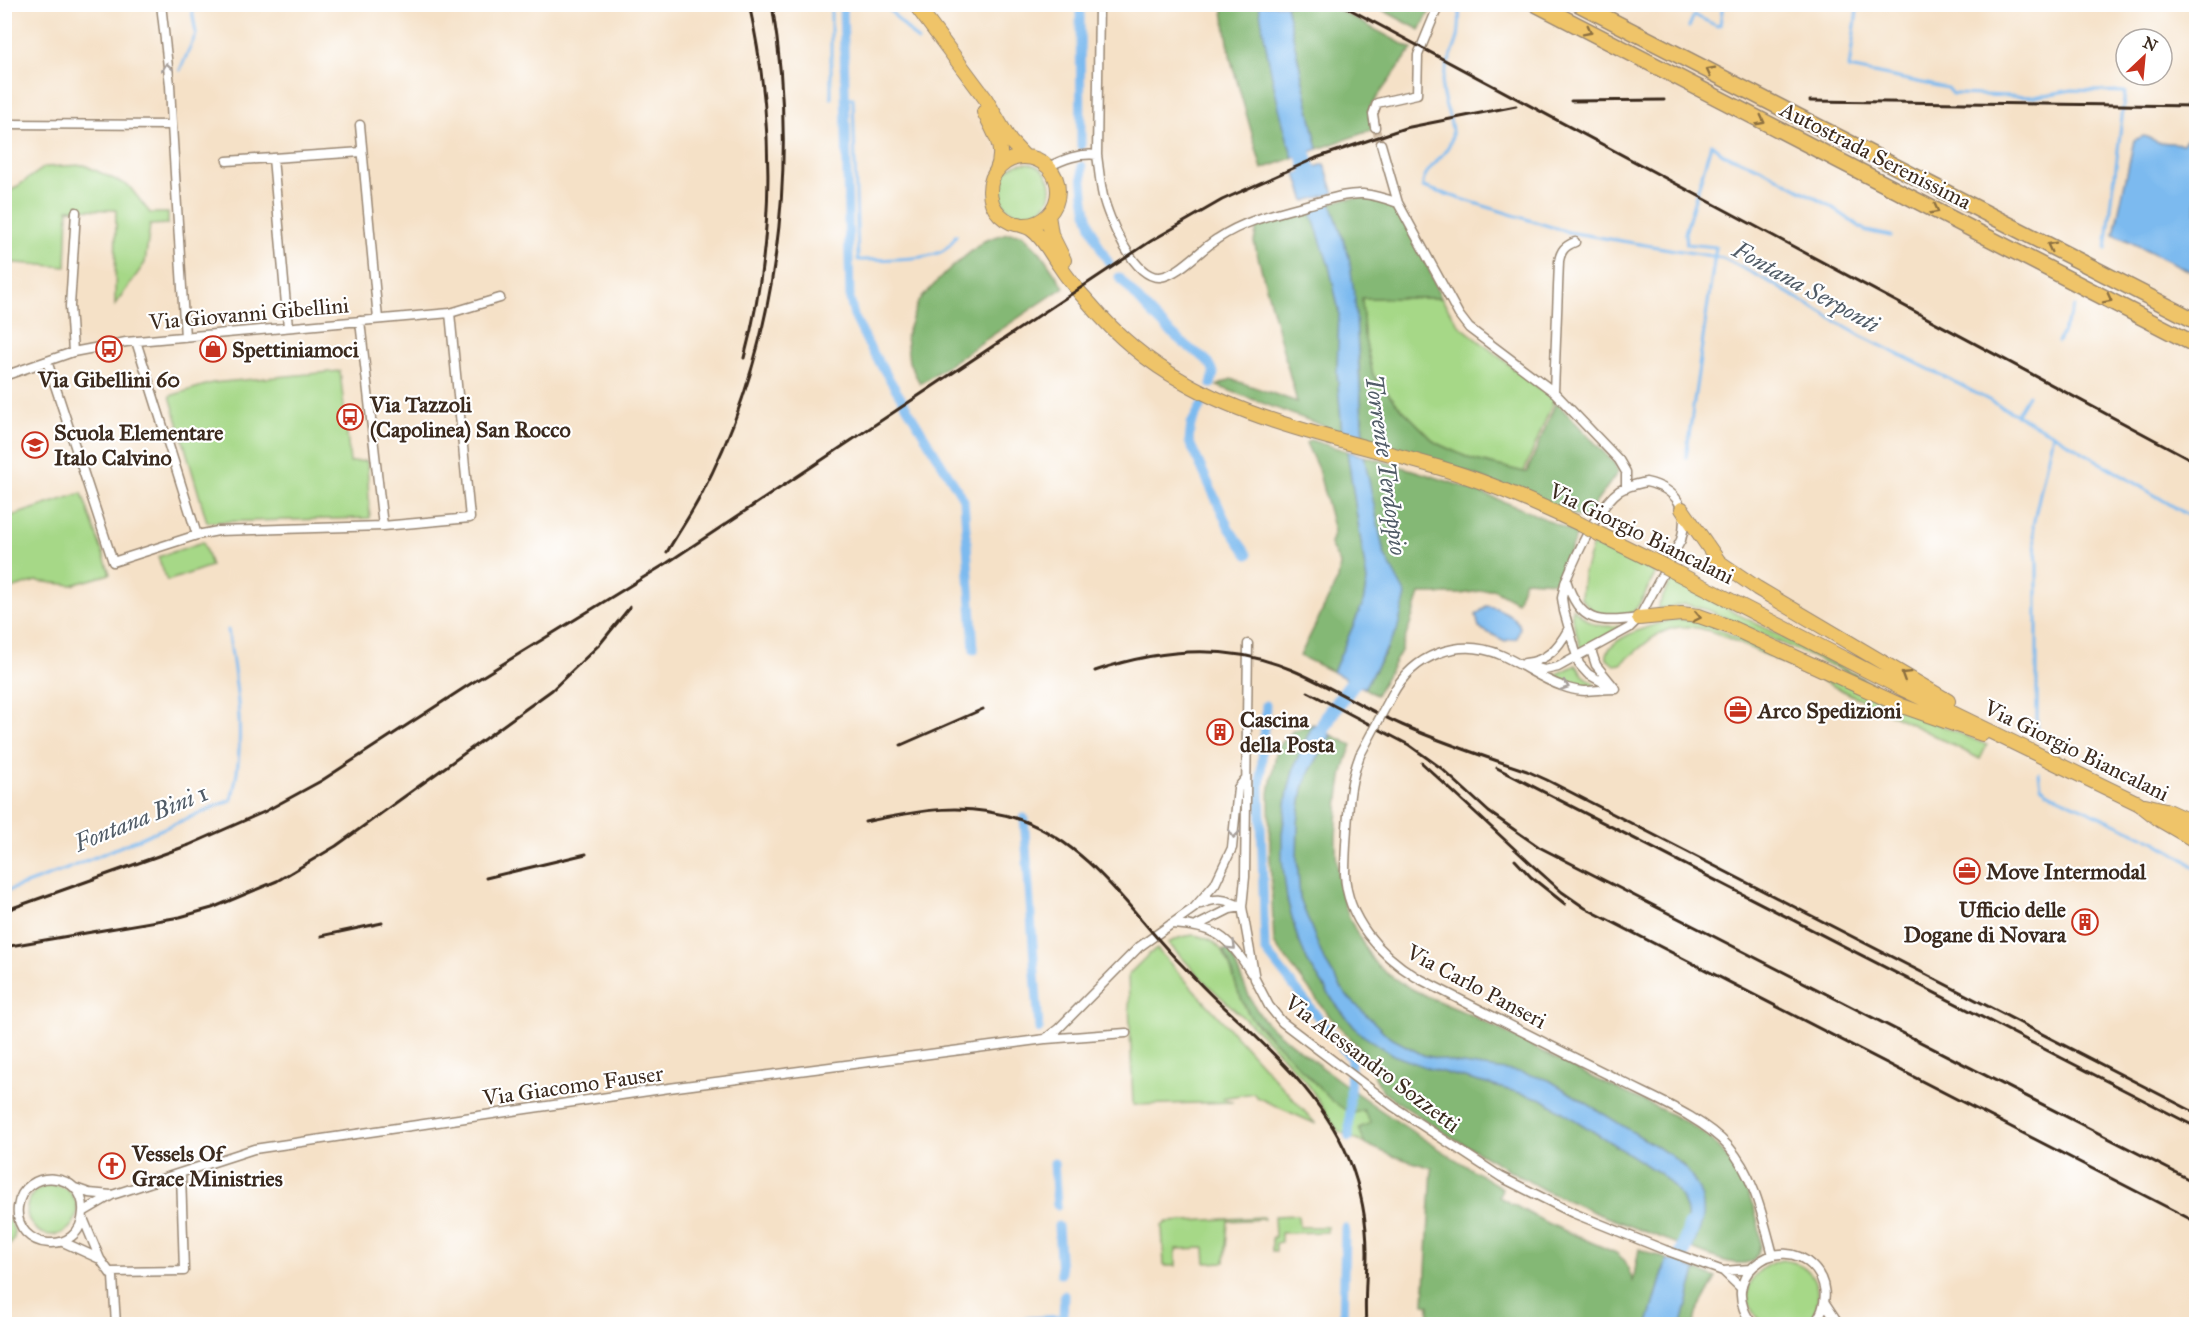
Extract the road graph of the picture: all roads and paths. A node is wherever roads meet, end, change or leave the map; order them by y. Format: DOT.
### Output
graph roads {
  1 [pos="161,4"];
  2 [pos="915,4"];
  3 [pos="1099,4"];
  4 [pos="1439,4"];
  5 [pos="1536,4"];
  6 [pos="1579,4"];
  7 [pos="969,80"];
  8 [pos="4,124"];
  9 [pos="360,124"];
  10 [pos="172,125"];
  11 [pos="1375,127"];
  12 [pos="1381,144"];
  13 [pos="362,152"];
  14 [pos="1097,155"];
  15 [pos="1025,157"];
  16 [pos="273,158"];
  17 [pos="226,161"];
  18 [pos="1048,167"];
  19 [pos="996,171"];
  20 [pos="1398,203"];
  21 [pos="76,212"];
  22 [pos="1048,215"];
  23 [pos="1019,224"];
  24 [pos="1575,242"];
  25 [pos="1074,284"];
  26 [pos="500,298"];
  27 [pos="450,312"];
  28 [pos="378,319"];
  29 [pos="360,321"];
  30 [pos="2196,321"];
  31 [pos="288,327"];
  32 [pos="185,337"];
  33 [pos="136,341"];
  34 [pos="2196,345"];
  35 [pos="73,352"];
  36 [pos="47,361"];
  37 [pos="4,376"];
  38 [pos="1554,392"];
  39 [pos="1626,488"];
  40 [pos="1682,509"];
  41 [pos="383,526"];
  42 [pos="197,535"];
  43 [pos="1566,580"];
  44 [pos="1640,618"];
  45 [pos="1568,630"];
  46 [pos="1248,644"];
  47 [pos="1591,650"];
  48 [pos="1577,658"];
  49 [pos="1518,663"];
  50 [pos="1616,689"];
  51 [pos="2046,757"];
  52 [pos="1246,778"];
  53 [pos="2137,802"];
  54 [pos="2196,824"];
  55 [pos="2196,832"];
  56 [pos="2196,841"];
  57 [pos="1198,905"];
  58 [pos="1242,907"];
  59 [pos="1170,924"];
  60 [pos="1198,925"];
  61 [pos="1255,979"];
  62 [pos="1126,1033"];
  63 [pos="1046,1039"];
  64 [pos="181,1173"];
  65 [pos="75,1188"];
  66 [pos="112,1195"];
  67 [pos="83,1215"];
  68 [pos="63,1242"];
  69 [pos="1773,1255"];
  70 [pos="100,1259"];
  71 [pos="1750,1269"];
  72 [pos="1723,1271"];
  73 [pos="111,1272"];
  74 [pos="1742,1288"];
  75 [pos="1825,1303"];
  76 [pos="116,1324"];
  77 [pos="1753,1324"];
  78 [pos="1816,1324"];
  79 [pos="1839,1324"];
  10 -- 1 [label="street, one-way"];
  2 -- 7 [label="main road"];
  3 -- 14 [label="street"];
  4 -- 11 [label="street"];
  5 -- 34 [label="highway, Autostrada Serenissima, one-way"];
  30 -- 6 [label="highway, Autostrada Serenissima, one-way"];
  7 -- 15 [label="main road"];
  7 -- 19 [label="main road"];
  8 -- 10 [label="street"];
  9 -- 13 [label="street"];
  10 -- 32 [label="street"];
  12 -- 20 [label="street"];
  13 -- 16 [label="street"];
  13 -- 28 [label="street"];
  14 -- 18 [label="street"];
  14 -- 20 [label="street"];
  15 -- 18 [label="main road"];
  15 -- 19 [label="main road"];
  16 -- 17 [label="street"];
  16 -- 31 [label="street"];
  18 -- 22 [label="main road"];
  19 -- 23 [label="main road"];
  20 -- 38 [label="street"];
  21 -- 35 [label="street"];
  22 -- 23 [label="main road"];
  22 -- 25 [label="main road"];
  23 -- 25 [label="main road"];
  24 -- 38 [label="street"];
  25 -- 51 [label="main road, Via Giorgio Biancalani, bridge"];
  26 -- 27 [label="street, Via Giovanni Gibellini"];
  27 -- 28 [label="street, Via Giovanni Gibellini"];
  27 -- 41 [label="street"];
  28 -- 29 [label="street, Via Giovanni Gibellini"];
  29 -- 31 [label="street, Via Giovanni Gibellini"];
  29 -- 41 [label="street"];
  31 -- 32 [label="street, Via Giovanni Gibellini"];
  32 -- 33 [label="street, Via Giovanni Gibellini"];
  33 -- 35 [label="street, Via Giovanni Gibellini"];
  33 -- 42 [label="street"];
  35 -- 36 [label="street, Via Giovanni Gibellini"];
  36 -- 37 [label="street, Via Giovanni Gibellini"];
  36 -- 42 [label="street"];
  38 -- 39 [label="street"];
  39 -- 40 [label="street"];
  39 -- 43 [label="street"];
  40 -- 44 [label="street"];
  51 -- 40 [label="main road, one-way"];
  41 -- 42 [label="street"];
  43 -- 44 [label="street"];
  43 -- 45 [label="street"];
  44 -- 47 [label="street, Via Carlo Panseri"];
  44 -- 51 [label="main road, one-way"];
  45 -- 48 [label="street"];
  45 -- 49 [label="street"];
  46 -- 52 [label="street, Via Alessandro Sozzetti"];
  47 -- 48 [label="street, Via Carlo Panseri"];
  47 -- 50 [label="street"];
  48 -- 49 [label="street, Via Carlo Panseri"];
  48 -- 50 [label="street"];
  49 -- 50 [label="street, Via Carlo Panseri, one-way"];
  49 -- 69 [label="street, Via Carlo Panseri, bridge"];
  51 -- 53 [label="main road, Via Giorgio Biancalani"];
  52 -- 57 [label="street, one-way"];
  52 -- 58 [label="street, Via Alessandro Sozzetti"];
  53 -- 54 [label="main road"];
  53 -- 55 [label="main road, Via Giorgio Biancalani"];
  53 -- 56 [label="main road"];
  57 -- 58 [label="street"];
  57 -- 59 [label="street"];
  58 -- 60 [label="street"];
  58 -- 61 [label="street, Via Alessandro Sozzetti"];
  59 -- 60 [label="street"];
  59 -- 63 [label="street"];
  60 -- 61 [label="street, one-way"];
  61 -- 72 [label="street, Via Alessandro Sozzetti"];
  62 -- 63 [label="street, Via Giacomo Fauser"];
  63 -- 64 [label="street, Via Giacomo Fauser"];
  64 -- 66 [label="street, Via Giacomo Fauser"];
  64 -- 73 [label="street"];
  65 -- 66 [label="street, Via Giacomo Fauser"];
  65 -- 67 [label="street, Via Giacomo Fauser"];
  65 -- 68 [label="street, Via Giacomo Fauser"];
  66 -- 67 [label="street, Via Giacomo Fauser"];
  67 -- 68 [label="street, Via Giacomo Fauser"];
  67 -- 70 [label="street, Via Giacomo Fauser"];
  68 -- 70 [label="street, Via Giacomo Fauser"];
  69 -- 71 [label="street"];
  69 -- 75 [label="street"];
  70 -- 73 [label="street, Via Giacomo Fauser"];
  71 -- 72 [label="street, Via Alessandro Sozzetti"];
  71 -- 74 [label="street"];
  72 -- 74 [label="street, Via Alessandro Sozzetti"];
  73 -- 76 [label="street"];
  74 -- 77 [label="street"];
  75 -- 78 [label="street"];
  75 -- 79 [label="street"];
}
